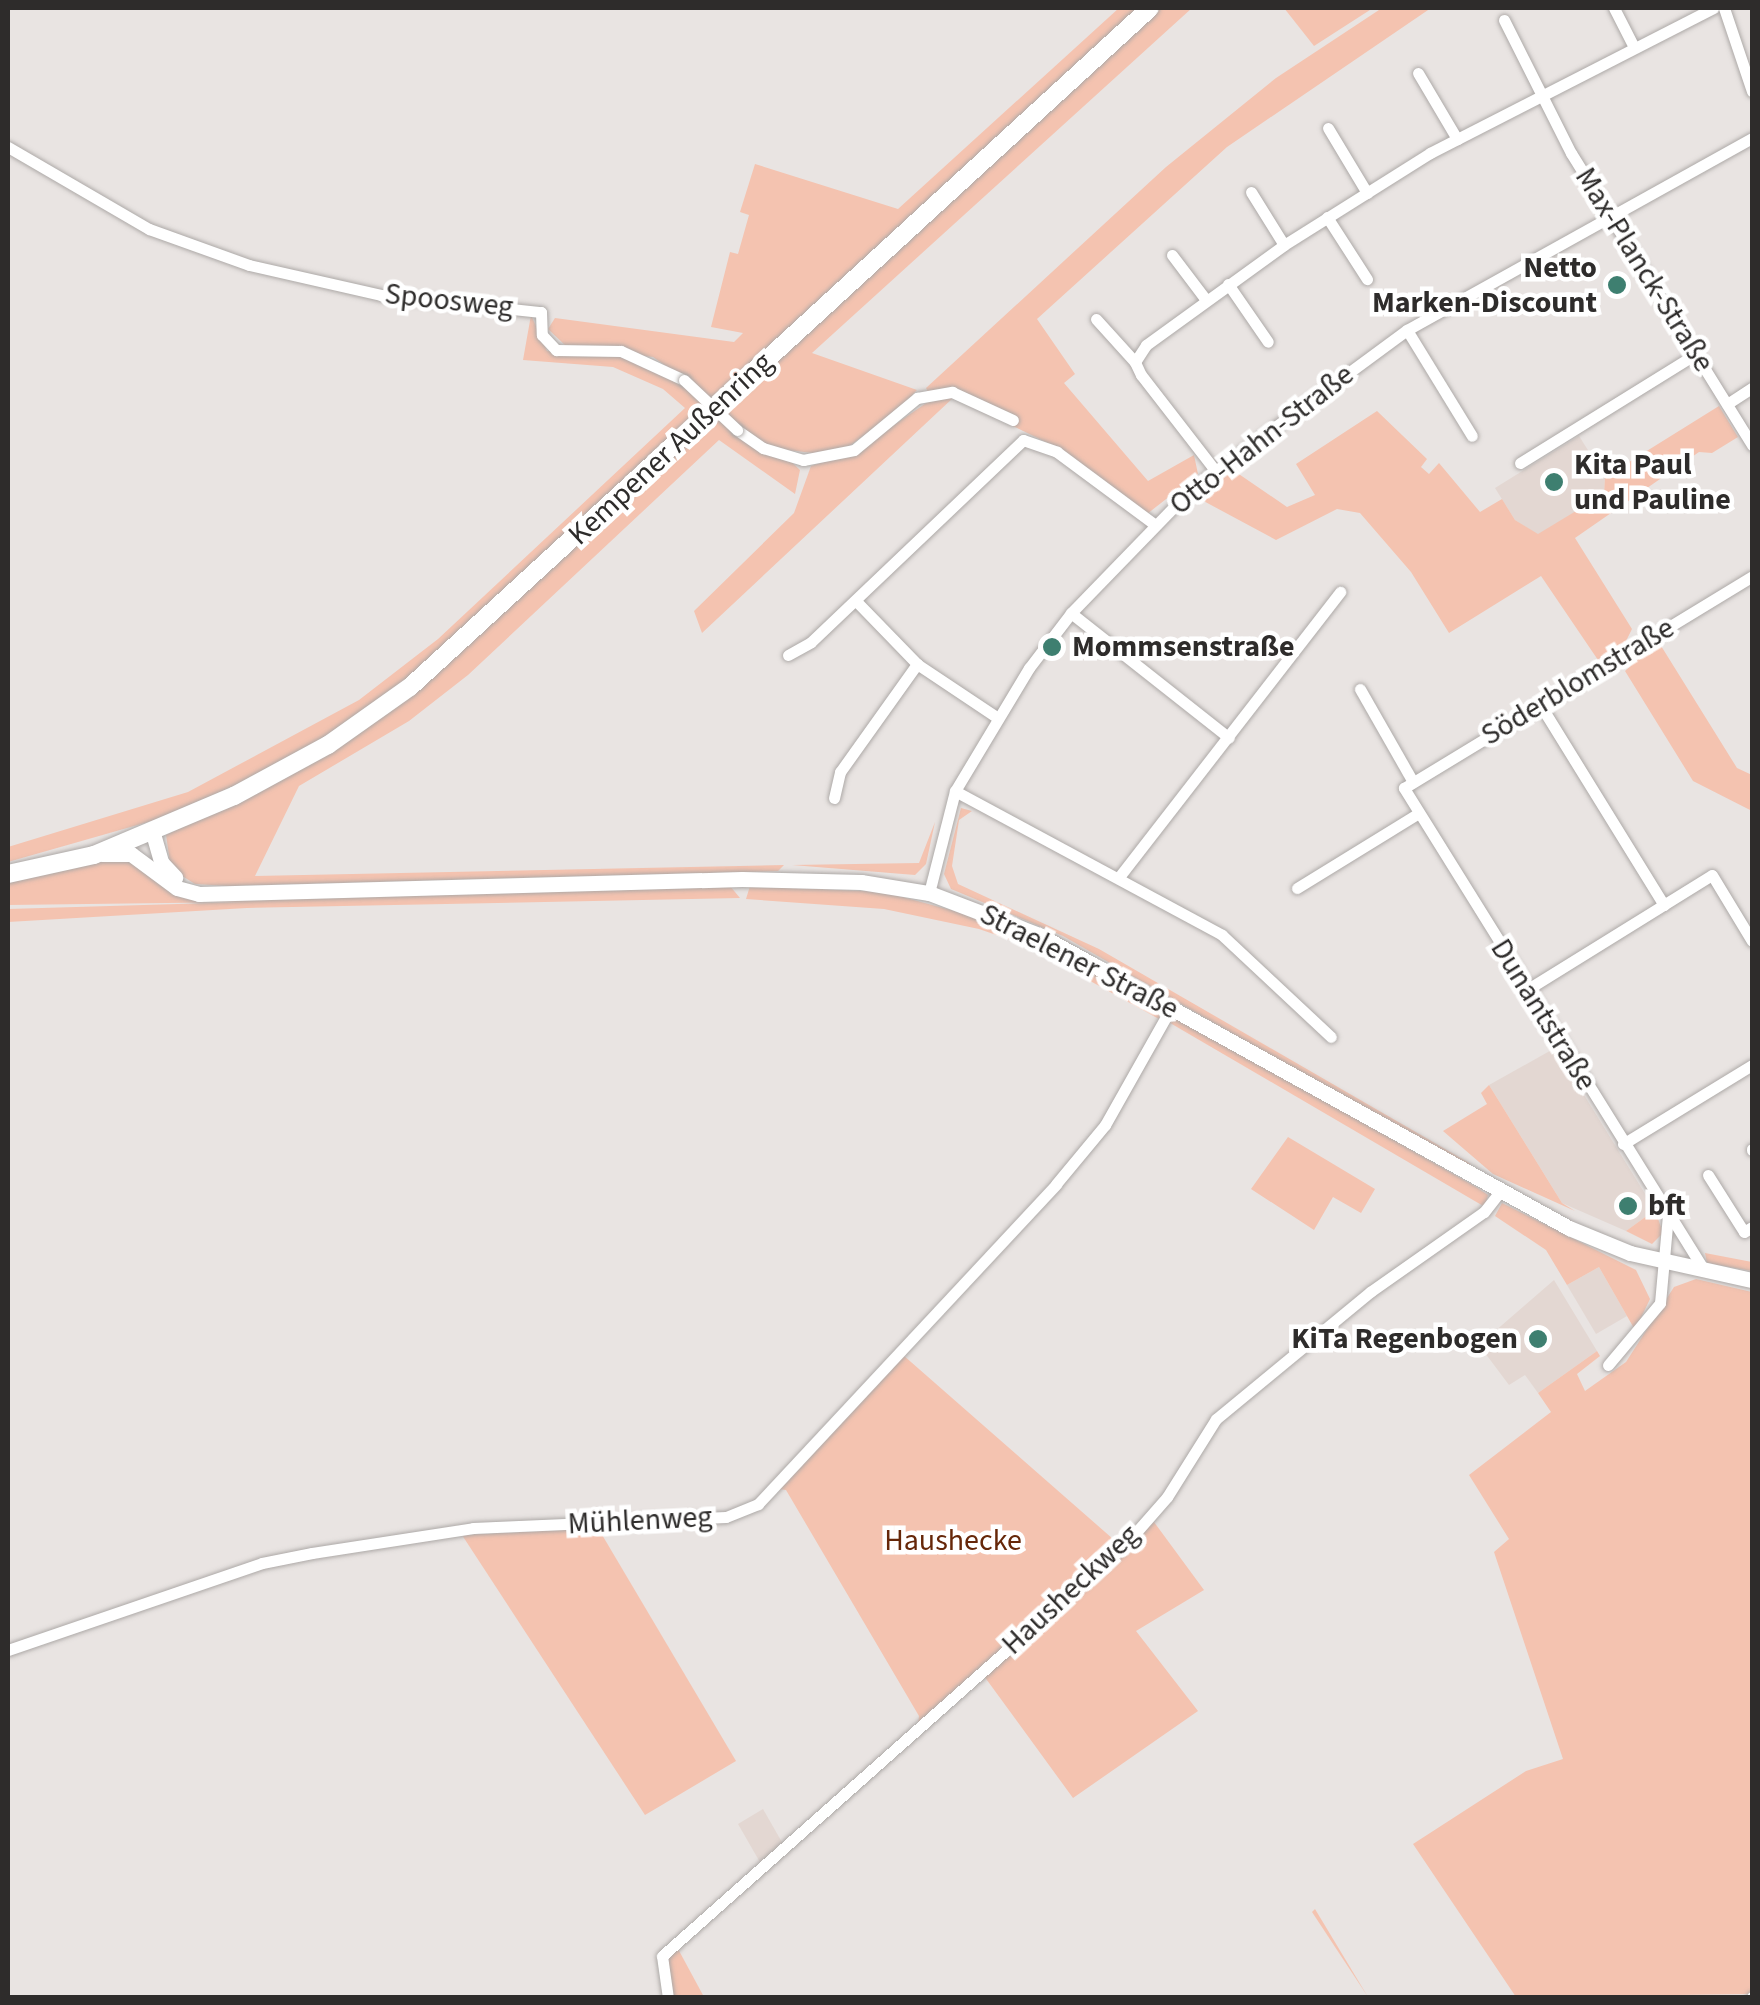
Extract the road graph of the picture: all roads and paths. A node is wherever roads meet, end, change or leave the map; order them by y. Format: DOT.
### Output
graph roads {
  1 [pos="1150,8"];
  2 [pos="1614,8"];
  3 [pos="1713,8"];
  4 [pos="1724,8"];
  5 [pos="1504,20"];
  6 [pos="1634,47"];
  7 [pos="1418,73"];
  8 [pos="1752,91"];
  9 [pos="1541,92"];
  10 [pos="1328,128"];
  11 [pos="1752,138"];
  12 [pos="1456,139"];
  13 [pos="8,147"];
  14 [pos="1252,192"];
  15 [pos="1367,193"];
  16 [pos="1609,214"];
  17 [pos="1327,217"];
  18 [pos="1284,245"];
  19 [pos="1172,254"];
  20 [pos="1367,279"];
  21 [pos="1228,284"];
  22 [pos="1206,300"];
  23 [pos="1096,319"];
  24 [pos="1407,330"];
  25 [pos="1268,342"];
  26 [pos="1696,354"];
  27 [pos="1135,362"];
  28 [pos="1752,388"];
  29 [pos="1727,404"];
  30 [pos="1013,420"];
  31 [pos="1472,436"];
  32 [pos="1752,445"];
  33 [pos="1520,464"];
  34 [pos="1214,469"];
  35 [pos="1154,524"];
  36 [pos="1752,576"];
  37 [pos="1340,592"];
  38 [pos="856,601"];
  39 [pos="1071,612"];
  40 [pos="788,655"];
  41 [pos="916,664"];
  42 [pos="1360,689"];
  43 [pos="1541,706"];
  44 [pos="998,718"];
  45 [pos="1229,738"];
  46 [pos="1408,785"];
  47 [pos="956,791"];
  48 [pos="834,798"];
  49 [pos="1418,813"];
  50 [pos="145,832"];
  51 [pos="94,855"];
  52 [pos="146,864"];
  53 [pos="8,865"];
  54 [pos="8,874"];
  55 [pos="1118,877"];
  56 [pos="1297,888"];
  57 [pos="256,890"];
  58 [pos="928,893"];
  59 [pos="1664,905"];
  60 [pos="1752,940"];
  61 [pos="1528,989"];
  62 [pos="1170,1008"];
  63 [pos="1331,1037"];
  64 [pos="1752,1066"];
  65 [pos="1623,1144"];
  66 [pos="1708,1175"];
  67 [pos="1498,1192"];
  68 [pos="1668,1216"];
  69 [pos="1752,1227"];
  70 [pos="1664,1263"];
  71 [pos="1706,1272"];
  72 [pos="1752,1280"];
  73 [pos="1608,1365"];
  74 [pos="8,1650"];
  75 [pos="668,1998"];
  1 -- 50 [label="main road, Kempener Außenring"];
  2 -- 6 [label="street"];
  3 -- 6 [label="street"];
  4 -- 8 [label="street"];
  5 -- 9 [label="street, Max-Planck-Straße"];
  6 -- 9 [label="street"];
  7 -- 12 [label="street"];
  9 -- 12 [label="street"];
  9 -- 16 [label="street, Max-Planck-Straße"];
  10 -- 15 [label="street"];
  11 -- 16 [label="street, Otto-Hahn-Straße"];
  12 -- 15 [label="street"];
  13 -- 30 [label="street, Spoosweg, bridge"];
  14 -- 18 [label="street"];
  15 -- 17 [label="street"];
  16 -- 24 [label="street, Otto-Hahn-Straße"];
  16 -- 26 [label="street, Max-Planck-Straße"];
  17 -- 18 [label="street"];
  17 -- 20 [label="street"];
  18 -- 21 [label="street"];
  19 -- 22 [label="street"];
  21 -- 22 [label="street"];
  21 -- 25 [label="street"];
  22 -- 27 [label="street"];
  23 -- 27 [label="street"];
  24 -- 31 [label="street"];
  24 -- 34 [label="street, Otto-Hahn-Straße"];
  26 -- 29 [label="street, Max-Planck-Straße"];
  26 -- 33 [label="street"];
  27 -- 34 [label="street"];
  28 -- 29 [label="street"];
  29 -- 32 [label="street, Max-Planck-Straße"];
  34 -- 35 [label="street, Otto-Hahn-Straße"];
  35 -- 38 [label="street"];
  35 -- 39 [label="street, Otto-Hahn-Straße"];
  36 -- 43 [label="street, Söderblomstraße"];
  37 -- 45 [label="street"];
  38 -- 40 [label="street"];
  38 -- 41 [label="street"];
  39 -- 44 [label="street, Otto-Hahn-Straße"];
  39 -- 45 [label="street"];
  41 -- 44 [label="street"];
  41 -- 48 [label="street"];
  42 -- 46 [label="street, Dunantstraße"];
  43 -- 46 [label="street, Söderblomstraße"];
  43 -- 59 [label="street"];
  44 -- 47 [label="street, Otto-Hahn-Straße"];
  45 -- 55 [label="street"];
  46 -- 49 [label="street, Dunantstraße"];
  47 -- 55 [label="street"];
  47 -- 58 [label="street, Otto-Hahn-Straße"];
  49 -- 56 [label="street"];
  49 -- 61 [label="street, Dunantstraße"];
  50 -- 51 [label="main road, Straelener Straße"];
  50 -- 52 [label="street"];
  50 -- 53 [label="main road"];
  50 -- 57 [label="street, Straelener Straße"];
  51 -- 52 [label="street, Straelener Straße"];
  51 -- 54 [label="main road, Straelener Straße"];
  52 -- 57 [label="street, Straelener Straße"];
  55 -- 63 [label="street"];
  57 -- 58 [label="street, Straelener Straße"];
  58 -- 62 [label="street, Straelener Straße"];
  59 -- 60 [label="street"];
  59 -- 61 [label="street"];
  61 -- 65 [label="street, Dunantstraße"];
  62 -- 67 [label="street, Straelener Straße"];
  62 -- 74 [label="street, Mühlenweg"];
  64 -- 65 [label="street"];
  65 -- 68 [label="street, Dunantstraße"];
  66 -- 69 [label="street"];
  67 -- 70 [label="street, Straelener Straße"];
  67 -- 75 [label="street, Hausheckweg"];
  68 -- 70 [label="street"];
  68 -- 71 [label="street, Dunantstraße"];
  70 -- 71 [label="street, Straelener Straße"];
  70 -- 73 [label="street"];
  71 -- 72 [label="street, Straelener Straße"];
}
